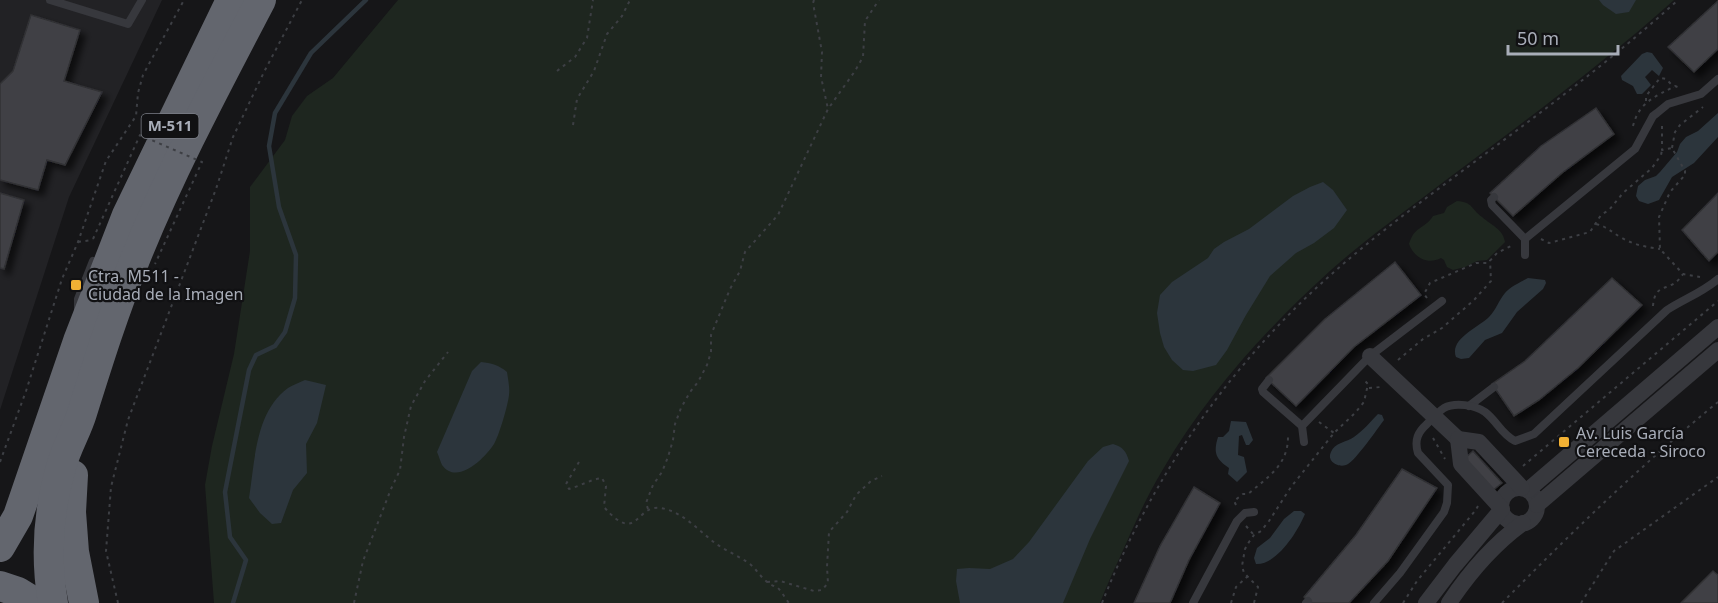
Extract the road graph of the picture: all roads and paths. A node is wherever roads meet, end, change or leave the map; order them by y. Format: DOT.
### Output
graph roads {
  1 [pos="50,0"];
  2 [pos="142,0"];
  3 [pos="184,0"];
  4 [pos="231,0"];
  5 [pos="261,0"];
  6 [pos="302,0"];
  7 [pos="593,0"];
  8 [pos="630,0"];
  9 [pos="814,0"];
  10 [pos="879,0"];
  11 [pos="1678,0"];
  12 [pos="78,4"];
  13 [pos="557,70"];
  14 [pos="1718,79"];
  15 [pos="1674,87"];
  16 [pos="1646,101"];
  17 [pos="1705,105"];
  18 [pos="828,109"];
  19 [pos="1657,113"];
  20 [pos="573,125"];
  21 [pos="1672,148"];
  22 [pos="1662,150"];
  23 [pos="1494,197"];
  24 [pos="144,224"];
  25 [pos="1596,224"];
  26 [pos="1533,231"];
  27 [pos="106,239"];
  28 [pos="78,242"];
  29 [pos="1525,246"];
  30 [pos="1660,249"];
  31 [pos="95,256"];
  32 [pos="1490,260"];
  33 [pos="155,264"];
  34 [pos="1683,274"];
  35 [pos="1704,278"];
  36 [pos="1718,279"];
  37 [pos="1442,301"];
  38 [pos="1433,308"];
  39 [pos="1650,326"];
  40 [pos="1718,327"];
  41 [pos="78,340"];
  42 [pos="1718,350"];
  43 [pos="448,352"];
  44 [pos="1370,356"];
  45 [pos="1398,360"];
  46 [pos="1356,370"];
  47 [pos="1269,380"];
  48 [pos="1494,387"];
  49 [pos="1718,402"];
  50 [pos="1469,406"];
  51 [pos="1435,416"];
  52 [pos="1311,417"];
  53 [pos="1302,426"];
  54 [pos="78,428"];
  55 [pos="1334,433"];
  56 [pos="1458,439"];
  57 [pos="1304,442"];
  58 [pos="0,462"];
  59 [pos="579,462"];
  60 [pos="882,476"];
  61 [pos="1718,477"];
  62 [pos="1525,489"];
  63 [pos="1537,505"];
  64 [pos="1502,508"];
  65 [pos="648,509"];
  66 [pos="1254,512"];
  67 [pos="1237,521"];
  68 [pos="1523,523"];
  69 [pos="0,547"];
  70 [pos="1248,575"];
  71 [pos="767,582"];
  72 [pos="0,586"];
  73 [pos="36,603"];
  74 [pos="53,603"];
  75 [pos="84,603"];
  76 [pos="118,603"];
  77 [pos="354,603"];
  78 [pos="789,603"];
  79 [pos="1102,603"];
  80 [pos="1193,603"];
  81 [pos="1231,603"];
  82 [pos="1254,603"];
  83 [pos="1374,603"];
  84 [pos="1426,603"];
  85 [pos="1449,603"];
  86 [pos="1502,603"];
  87 [pos="1581,603"];
  1 -- 12 [label="lane"];
  2 -- 12 [label="lane"];
  3 -- 28 [label="path"];
  4 -- 24 [label="highway, M-511"];
  5 -- 24 [label="highway, M-511"];
  6 -- 76 [label="path"];
  7 -- 13 [label="path"];
  8 -- 20 [label="path"];
  9 -- 18 [label="path"];
  10 -- 18 [label="path"];
  11 -- 79 [label="path"];
  14 -- 19 [label="lane"];
  15 -- 16 [label="path"];
  17 -- 21 [label="path"];
  18 -- 65 [label="path"];
  19 -- 22 [label="path"];
  19 -- 26 [label="lane"];
  21 -- 22 [label="path"];
  21 -- 30 [label="path"];
  22 -- 25 [label="path"];
  23 -- 29 [label="lane"];
  24 -- 27 [label="lane"];
  24 -- 41 [label="highway, M-511"];
  24 -- 54 [label="highway, M-511"];
  25 -- 26 [label="path"];
  25 -- 30 [label="path"];
  26 -- 29 [label="lane"];
  28 -- 33 [label="path, bridge"];
  28 -- 58 [label="path"];
  29 -- 32 [label="path"];
  30 -- 34 [label="path"];
  31 -- 41 [label="lane"];
  32 -- 38 [label="path"];
  32 -- 45 [label="path"];
  34 -- 35 [label="path"];
  34 -- 39 [label="path"];
  36 -- 39 [label="lane"];
  37 -- 38 [label="lane"];
  38 -- 44 [label="lane"];
  39 -- 50 [label="lane"];
  40 -- 62 [label="street"];
  41 -- 69 [label="highway, M-511"];
  42 -- 63 [label="street"];
  43 -- 77 [label="path"];
  44 -- 46 [label="lane"];
  44 -- 51 [label="street"];
  46 -- 52 [label="lane"];
  46 -- 55 [label="path"];
  47 -- 53 [label="lane"];
  48 -- 50 [label="lane"];
  49 -- 86 [label="path"];
  50 -- 51 [label="lane"];
  51 -- 56 [label="street"];
  51 -- 83 [label="lane"];
  52 -- 53 [label="lane"];
  52 -- 55 [label="path"];
  53 -- 57 [label="lane"];
  53 -- 67 [label="path"];
  54 -- 74 [label="highway, M-511"];
  54 -- 75 [label="highway"];
  55 -- 70 [label="path"];
  56 -- 62 [label="street"];
  56 -- 64 [label="street"];
  59 -- 65 [label="path"];
  60 -- 71 [label="path"];
  61 -- 87 [label="path"];
  62 -- 63 [label="street"];
  62 -- 64 [label="street"];
  63 -- 68 [label="street"];
  64 -- 68 [label="street"];
  64 -- 84 [label="street"];
  65 -- 71 [label="path"];
  66 -- 67 [label="lane"];
  67 -- 80 [label="lane"];
  68 -- 85 [label="street"];
  70 -- 81 [label="path"];
  70 -- 82 [label="path"];
  71 -- 78 [label="path"];
  72 -- 73 [label="highway"];
}
